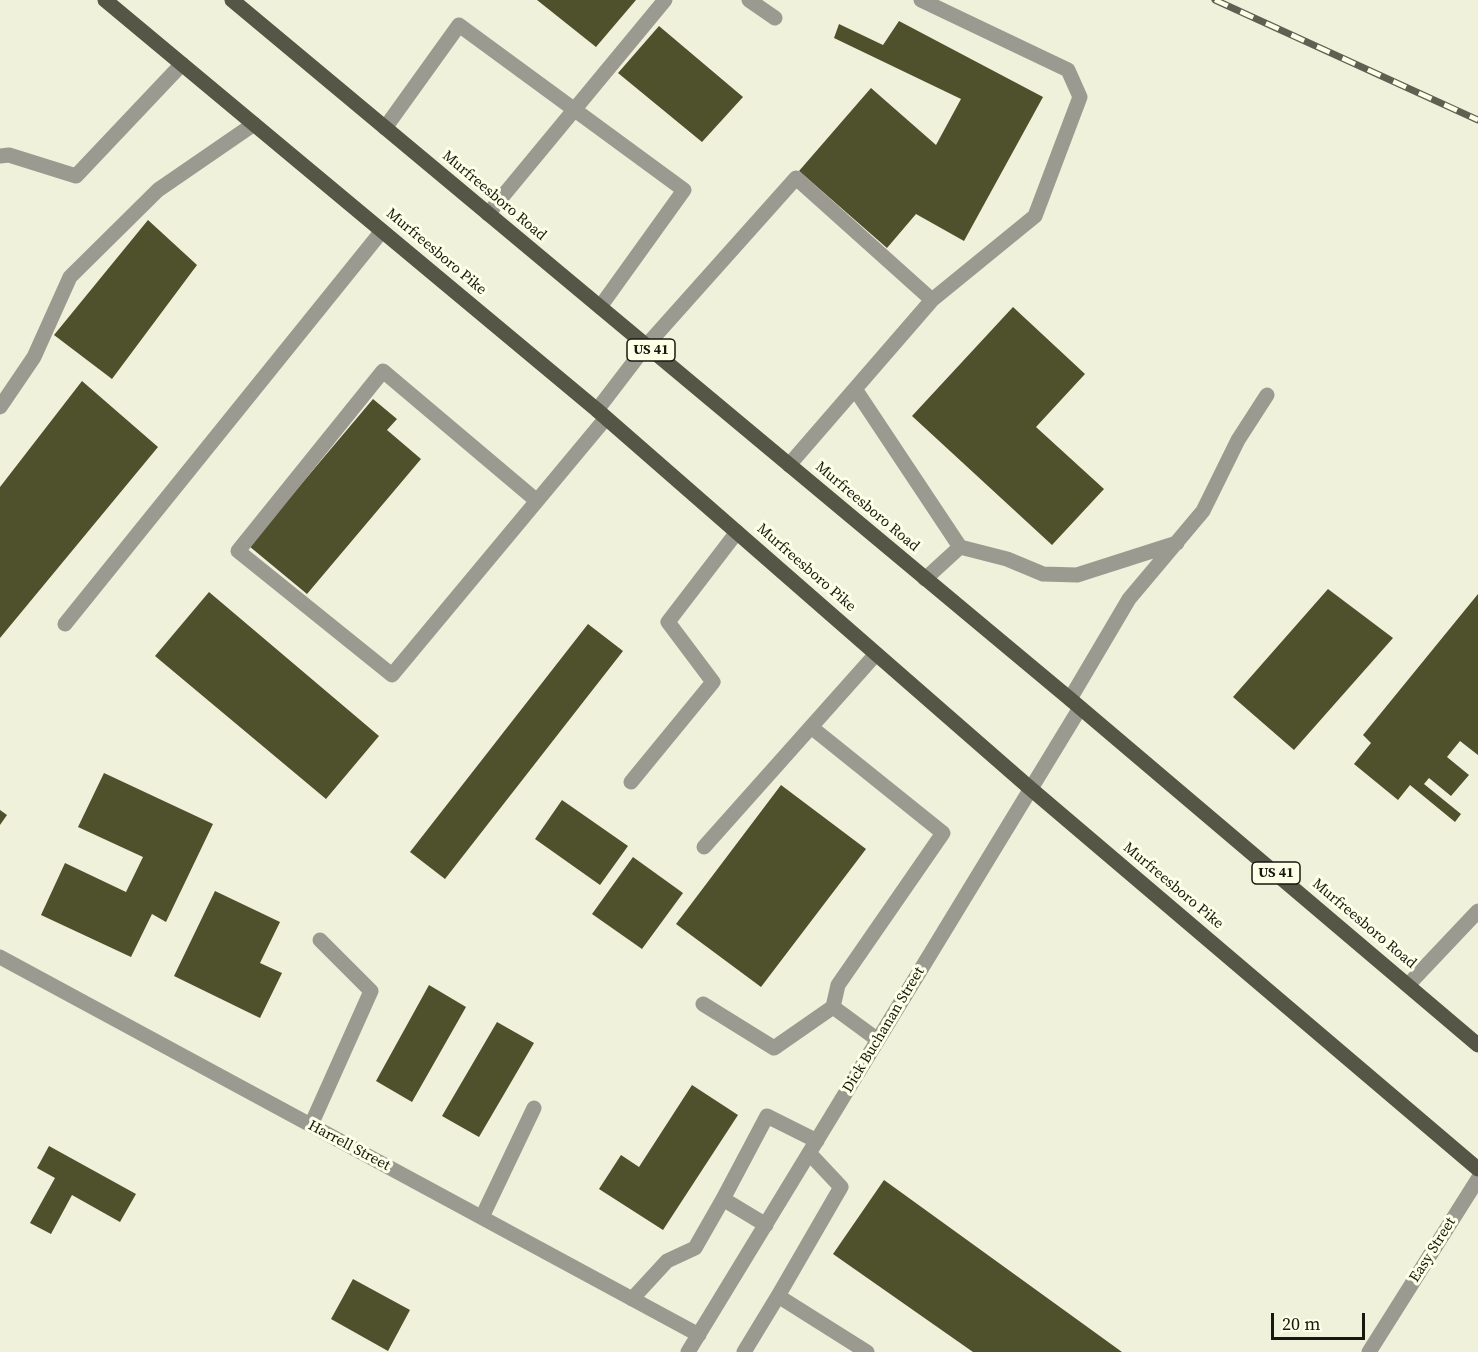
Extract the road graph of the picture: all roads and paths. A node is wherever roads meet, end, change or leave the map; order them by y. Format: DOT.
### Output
graph roads {
  1 [pos="105,0"];
  2 [pos="232,0"];
  3 [pos="665,0"];
  4 [pos="749,0"];
  5 [pos="921,0"];
  6 [pos="775,18"];
  7 [pos="182,64"];
  8 [pos="575,109"];
  9 [pos="254,124"];
  10 [pos="385,128"];
  11 [pos="0,156"];
  12 [pos="488,214"];
  13 [pos="382,231"];
  14 [pos="932,300"];
  15 [pos="600,307"];
  16 [pos="646,346"];
  17 [pos="855,389"];
  18 [pos="1267,395"];
  19 [pos="0,407"];
  20 [pos="602,414"];
  21 [pos="789,465"];
  22 [pos="537,501"];
  23 [pos="737,532"];
  24 [pos="1177,543"];
  25 [pos="960,547"];
  26 [pos="925,579"];
  27 [pos="65,624"];
  28 [pos="876,654"];
  29 [pos="1075,704"];
  30 [pos="811,727"];
  31 [pos="631,782"];
  32 [pos="1031,789"];
  33 [pos="704,847"];
  34 [pos="1478,911"];
  35 [pos="320,940"];
  36 [pos="0,957"];
  37 [pos="1408,985"];
  38 [pos="704,1004"];
  39 [pos="833,1007"];
  40 [pos="878,1040"];
  41 [pos="1478,1044"];
  42 [pos="534,1108"];
  43 [pos="311,1125"];
  44 [pos="813,1147"];
  45 [pos="1478,1169"];
  46 [pos="1478,1179"];
  47 [pos="723,1199"];
  48 [pos="482,1217"];
  49 [pos="766,1225"];
  50 [pos="778,1296"];
  51 [pos="632,1299"];
  52 [pos="699,1335"];
  53 [pos="688,1352"];
  54 [pos="744,1352"];
  55 [pos="867,1352"];
  56 [pos="1369,1352"];
  1 -- 7 [label="main road, Murfreesboro Pike"];
  2 -- 10 [label="main road, Murfreesboro Road / US 41"];
  3 -- 8 [label="street"];
  4 -- 6 [label="street"];
  5 -- 14 [label="street"];
  7 -- 9 [label="main road, Murfreesboro Pike"];
  7 -- 11 [label="street"];
  8 -- 10 [label="street"];
  8 -- 12 [label="street"];
  8 -- 15 [label="street"];
  9 -- 13 [label="main road, Murfreesboro Pike"];
  9 -- 19 [label="street"];
  10 -- 12 [label="main road, Murfreesboro Road / US 41"];
  12 -- 15 [label="main road, Murfreesboro Road / US 41"];
  13 -- 20 [label="main road, Murfreesboro Pike"];
  13 -- 27 [label="street"];
  14 -- 16 [label="street"];
  14 -- 17 [label="street"];
  15 -- 16 [label="main road, Murfreesboro Road / US 41"];
  16 -- 20 [label="street"];
  16 -- 21 [label="main road, Murfreesboro Road / US 41"];
  17 -- 21 [label="street"];
  17 -- 25 [label="street"];
  18 -- 24 [label="street, Dick Buchanan Street"];
  20 -- 22 [label="street"];
  20 -- 23 [label="main road, Murfreesboro Pike"];
  21 -- 26 [label="main road, Murfreesboro Road / US 41"];
  22 -- 22 [label="street"];
  23 -- 28 [label="main road, Murfreesboro Pike"];
  23 -- 31 [label="street"];
  24 -- 25 [label="street"];
  24 -- 29 [label="street, Dick Buchanan Street"];
  25 -- 26 [label="street"];
  26 -- 29 [label="main road, Murfreesboro Road / US 41"];
  28 -- 30 [label="street"];
  28 -- 32 [label="main road, Murfreesboro Pike"];
  29 -- 32 [label="street, Dick Buchanan Street"];
  29 -- 37 [label="main road, Murfreesboro Road / US 41"];
  30 -- 33 [label="street"];
  30 -- 39 [label="street"];
  32 -- 40 [label="street, Dick Buchanan Street"];
  32 -- 45 [label="main road, Murfreesboro Pike"];
  34 -- 37 [label="street"];
  35 -- 43 [label="street"];
  36 -- 43 [label="street, Harrell Street"];
  37 -- 41 [label="main road, Murfreesboro Road / US 41"];
  38 -- 39 [label="street"];
  39 -- 40 [label="street"];
  40 -- 44 [label="street, Dick Buchanan Street"];
  42 -- 48 [label="street"];
  43 -- 48 [label="street, Harrell Street"];
  44 -- 47 [label="street"];
  44 -- 49 [label="street, Dick Buchanan Street"];
  44 -- 50 [label="street"];
  46 -- 56 [label="street, Easy Street"];
  47 -- 49 [label="street"];
  47 -- 51 [label="street"];
  48 -- 51 [label="street, Harrell Street"];
  49 -- 52 [label="street, Dick Buchanan Street"];
  50 -- 54 [label="street"];
  50 -- 55 [label="street"];
  51 -- 52 [label="street, Harrell Street"];
  52 -- 53 [label="street, Dick Buchanan Street"];
}
